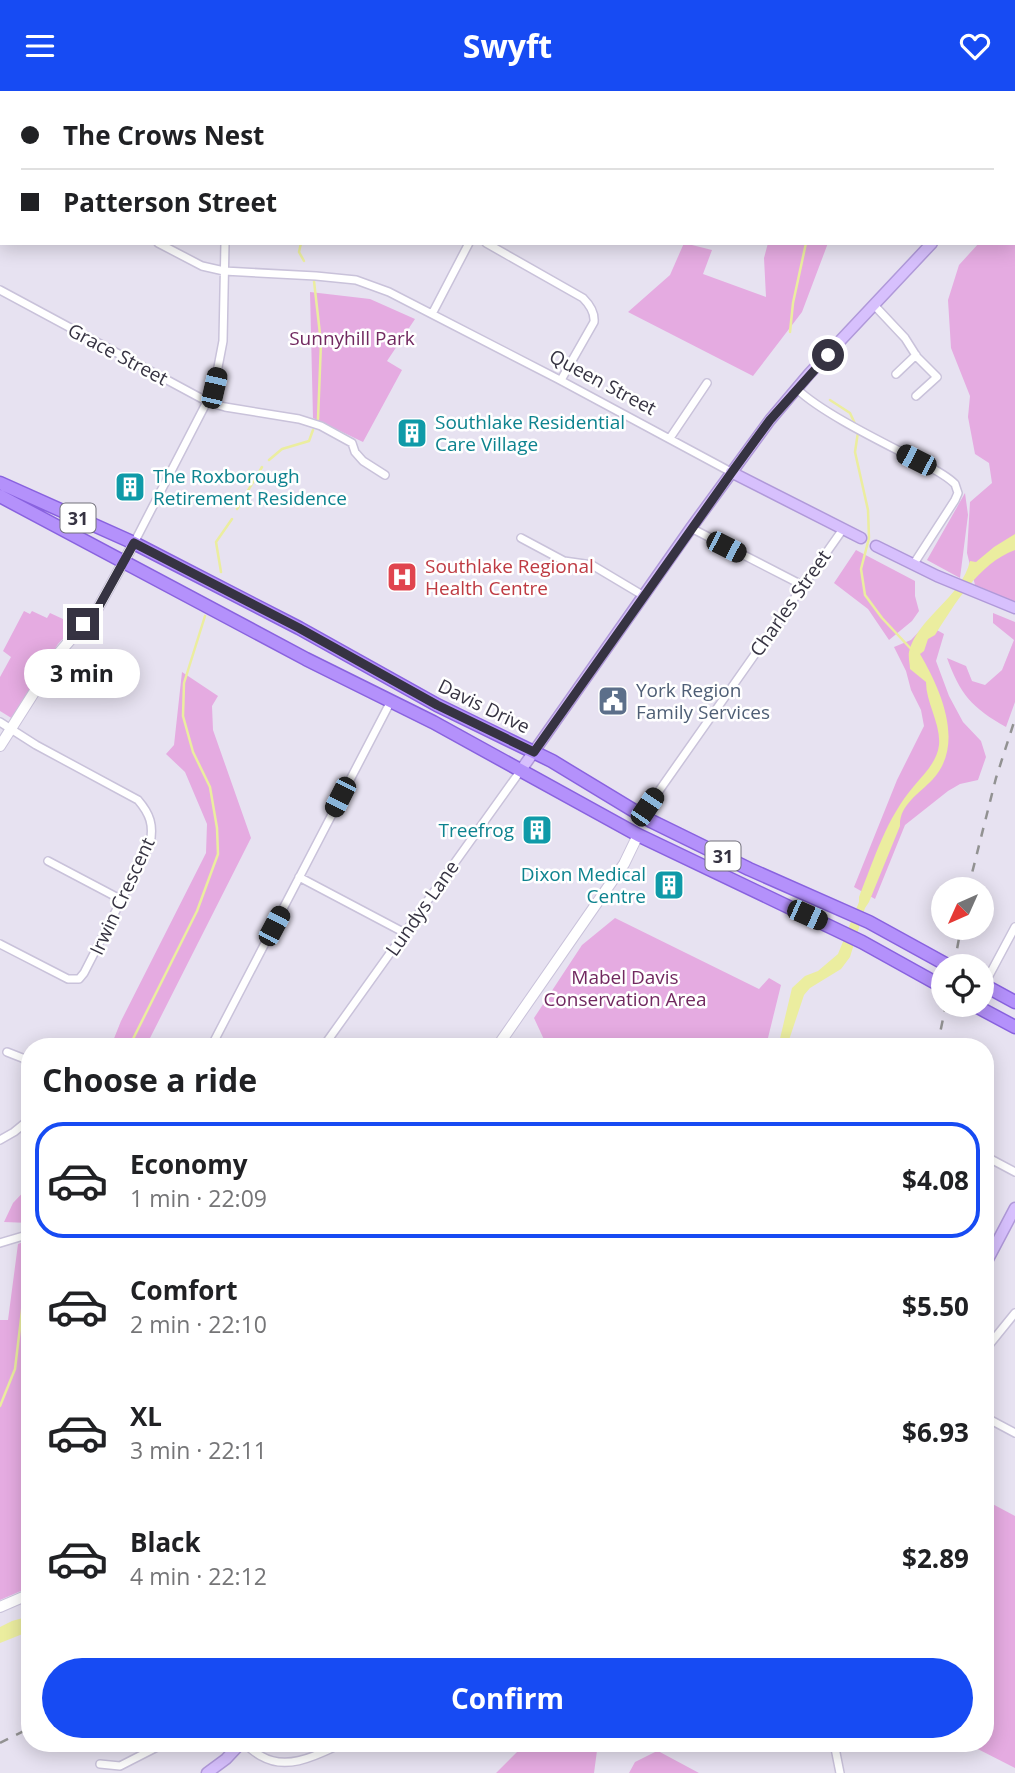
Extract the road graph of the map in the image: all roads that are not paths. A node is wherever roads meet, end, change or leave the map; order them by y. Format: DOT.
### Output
graph roads {
  1 [pos="162,245"];
  2 [pos="225,245"];
  3 [pos="468,245"];
  4 [pos="490,245"];
  5 [pos="930,245"];
  6 [pos="224,271"];
  7 [pos="0,290"];
  8 [pos="874,305"];
  9 [pos="432,314"];
  10 [pos="916,355"];
  11 [pos="896,374"];
  12 [pos="561,380"];
  13 [pos="707,383"];
  14 [pos="797,389"];
  15 [pos="916,396"];
  16 [pos="208,402"];
  17 [pos="670,438"];
  18 [pos="732,472"];
  19 [pos="386,475"];
  20 [pos="0,483"];
  21 [pos="0,496"];
  22 [pos="691,528"];
  23 [pos="843,529"];
  24 [pos="521,538"];
  25 [pos="861,538"];
  26 [pos="134,543"];
  27 [pos="876,546"];
  28 [pos="124,562"];
  29 [pos="913,565"];
  30 [pos="802,585"];
  31 [pos="644,596"];
  32 [pos="1015,608"];
  33 [pos="391,701"];
  34 [pos="0,722"];
  35 [pos="10,729"];
  36 [pos="0,746"];
  37 [pos="534,752"];
  38 [pos="521,770"];
  39 [pos="642,815"];
  40 [pos="638,835"];
  41 [pos="48,861"];
  42 [pos="299,877"];
  43 [pos="122,899"];
  44 [pos="1015,927"];
  45 [pos="405,933"];
  46 [pos="0,944"];
  47 [pos="931,956"];
  48 [pos="994,965"];
  49 [pos="931,980"];
  50 [pos="994,991"];
  51 [pos="1015,1002"];
  52 [pos="994,1016"];
  53 [pos="1015,1027"];
  54 [pos="216,1038"];
  55 [pos="329,1038"];
  56 [pos="503,1038"];
  57 [pos="7,1052"];
  58 [pos="21,1057"];
  59 [pos="21,1126"];
  60 [pos="0,1140"];
  61 [pos="994,1161"];
  62 [pos="1015,1172"];
  63 [pos="1015,1208"];
  64 [pos="21,1237"];
  65 [pos="0,1243"];
  66 [pos="994,1248"];
  67 [pos="1015,1313"];
  68 [pos="994,1339"];
  69 [pos="994,1422"];
  70 [pos="1015,1433"];
  71 [pos="21,1598"];
  72 [pos="0,1607"];
  73 [pos="147,1752"];
  74 [pos="233,1752"];
  75 [pos="255,1752"];
  76 [pos="323,1752"];
  77 [pos="836,1752"];
  78 [pos="100,1764"];
  79 [pos="207,1773"];
  80 [pos="840,1773"];
  1 -- 6 [label="street, Queen Street"];
  2 -- 6 [label="street"];
  3 -- 9 [label="street"];
  4 -- 12 [label="street"];
  5 -- 8 [label="main road"];
  6 -- 9 [label="street, Queen Street"];
  6 -- 16 [label="street"];
  7 -- 16 [label="street, Grace Street"];
  8 -- 10 [label="street"];
  8 -- 14 [label="main road"];
  9 -- 12 [label="street, Queen Street"];
  10 -- 11 [label="street"];
  10 -- 15 [label="street"];
  12 -- 17 [label="street, Queen Street"];
  13 -- 17 [label="street"];
  14 -- 18 [label="main road"];
  14 -- 29 [label="street"];
  16 -- 19 [label="street, Grace Street"];
  16 -- 26 [label="street"];
  17 -- 18 [label="street, Queen Street"];
  18 -- 22 [label="main road"];
  18 -- 23 [label="main road, Queen Street"];
  20 -- 26 [label="main road, Davis Drive / 31"];
  21 -- 28 [label="main road, Davis Drive / 31"];
  22 -- 30 [label="street"];
  22 -- 31 [label="main road"];
  23 -- 25 [label="main road, Queen Street"];
  23 -- 30 [label="street, Charles Street"];
  24 -- 31 [label="street"];
  25 -- 27 [label="street, Queen Street"];
  26 -- 28 [label="street"];
  26 -- 37 [label="main road, Davis Drive / 31"];
  27 -- 29 [label="main road, Queen Street"];
  28 -- 33 [label="main road, Davis Drive / 31"];
  28 -- 35 [label="street"];
  29 -- 32 [label="main road, Queen Street"];
  30 -- 39 [label="street, Charles Street"];
  31 -- 37 [label="main road"];
  33 -- 38 [label="main road, Davis Drive / 31"];
  33 -- 42 [label="street"];
  34 -- 35 [label="street, Irwin Crescent"];
  35 -- 36 [label="street"];
  35 -- 43 [label="street, Irwin Crescent"];
  37 -- 38 [label="main road"];
  37 -- 39 [label="main road, Davis Drive / 31"];
  38 -- 40 [label="main road, Davis Drive / 31"];
  38 -- 45 [label="street, Lundys Lane"];
  39 -- 47 [label="main road, Davis Drive / 31"];
  40 -- 49 [label="main road, Davis Drive / 31"];
  40 -- 56 [label="street"];
  41 -- 43 [label="street"];
  42 -- 45 [label="street"];
  42 -- 54 [label="street"];
  43 -- 46 [label="street, Irwin Crescent"];
  44 -- 48 [label="street"];
  45 -- 55 [label="street, Lundys Lane"];
  50 -- 51 [label="main road"];
  52 -- 53 [label="main road"];
  57 -- 58 [label="street"];
  59 -- 60 [label="street"];
  61 -- 62 [label="street"];
  63 -- 66 [label="main road"];
  64 -- 65 [label="street"];
  67 -- 68 [label="street"];
  69 -- 70 [label="street"];
  71 -- 72 [label="street"];
  73 -- 78 [label="street"];
  74 -- 79 [label="main road"];
  75 -- 76 [label="street"];
  77 -- 80 [label="street"];
}
